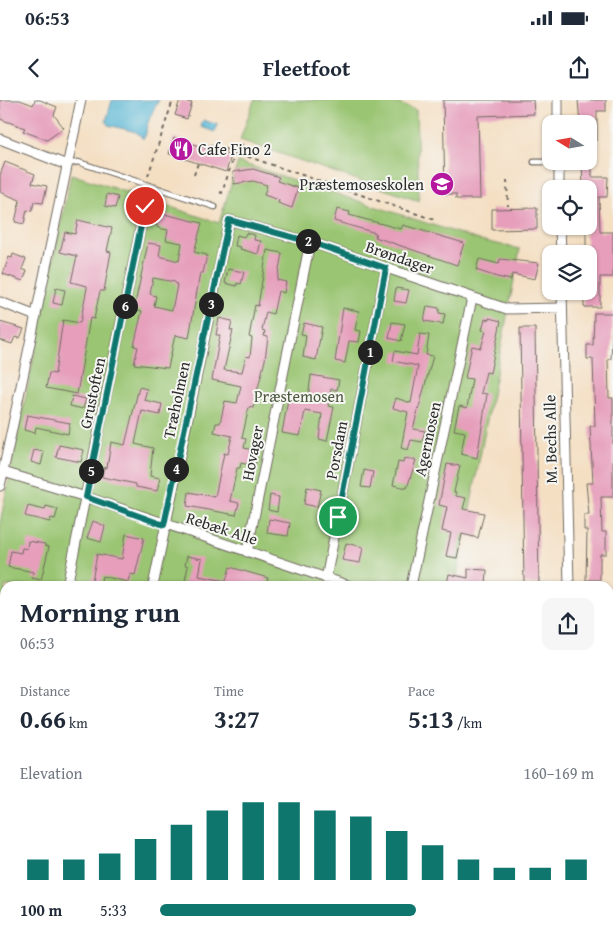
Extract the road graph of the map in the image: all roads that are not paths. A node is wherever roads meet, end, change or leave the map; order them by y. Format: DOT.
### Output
graph roads {
  1 [pos="80,100"];
  2 [pos="558,100"];
  3 [pos="558,115"];
  4 [pos="0,139"];
  5 [pos="534,162"];
  6 [pos="542,162"];
  7 [pos="67,165"];
  8 [pos="145,206"];
  9 [pos="215,207"];
  10 [pos="229,220"];
  11 [pos="310,242"];
  12 [pos="386,268"];
  13 [pos="472,298"];
  14 [pos="562,300"];
  15 [pos="0,302"];
  16 [pos="562,308"];
  17 [pos="36,316"];
  18 [pos="1,472"];
  19 [pos="0,486"];
  20 [pos="86,497"];
  21 [pos="164,525"];
  22 [pos="247,552"];
  23 [pos="326,579"];
  24 [pos="68,581"];
  25 [pos="154,581"];
  26 [pos="333,581"];
  27 [pos="412,581"];
  28 [pos="568,581"];
  1 -- 7 [label="street"];
  2 -- 3 [label="street"];
  4 -- 7 [label="street"];
  5 -- 6 [label="lane"];
  7 -- 9 [label="lane"];
  7 -- 17 [label="street"];
  8 -- 20 [label="street, Grustoften"];
  10 -- 11 [label="street, Brøndager"];
  10 -- 21 [label="street, Træholmen"];
  11 -- 12 [label="street, Brøndager"];
  11 -- 22 [label="street, Hovager"];
  12 -- 13 [label="street, Brøndager"];
  12 -- 23 [label="street, Porsdam"];
  13 -- 16 [label="street, Brøndager"];
  13 -- 27 [label="street, Agermosen"];
  14 -- 16 [label="street, M. Bechs Alle"];
  15 -- 17 [label="street"];
  16 -- 28 [label="street, M. Bechs Alle"];
  17 -- 18 [label="street"];
  18 -- 19 [label="street"];
  18 -- 20 [label="street, Rebæk Alle"];
  20 -- 21 [label="street, Rebæk Alle"];
  20 -- 24 [label="street, Grustoften"];
  21 -- 22 [label="street, Rebæk Alle"];
  21 -- 25 [label="street, Træholmen"];
  22 -- 23 [label="street, Rebæk Alle"];
  23 -- 26 [label="street, Rebæk Alle"];
}
